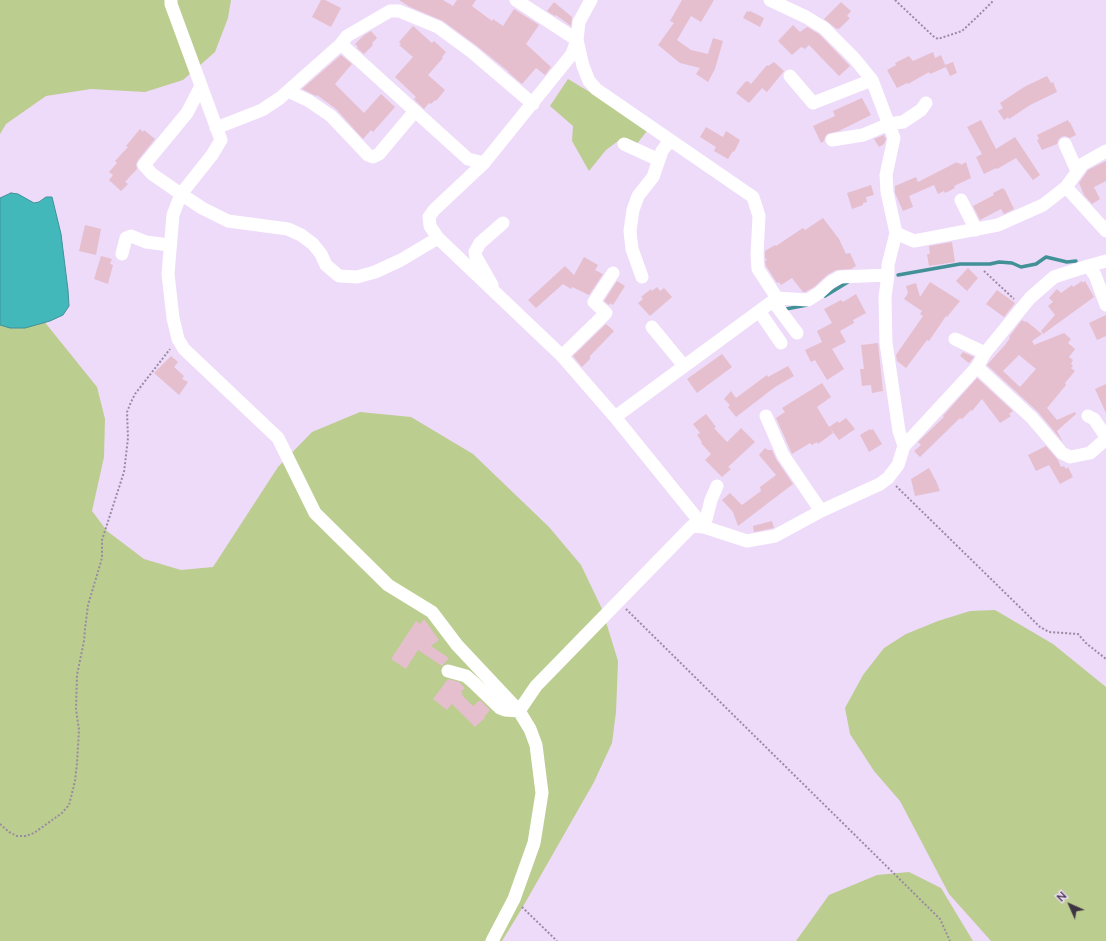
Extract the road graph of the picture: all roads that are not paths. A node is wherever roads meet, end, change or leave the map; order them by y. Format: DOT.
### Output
graph roads {
  1 [pos="171,0"];
  2 [pos="516,0"];
  3 [pos="591,0"];
  4 [pos="770,0"];
  5 [pos="577,40"];
  6 [pos="341,44"];
  7 [pos="790,76"];
  8 [pos="872,80"];
  9 [pos="201,86"];
  10 [pos="288,91"];
  11 [pos="926,103"];
  12 [pos="533,104"];
  13 [pos="415,111"];
  14 [pos="889,124"];
  15 [pos="216,128"];
  16 [pos="670,140"];
  17 [pos="832,140"];
  18 [pos="624,144"];
  19 [pos="1065,144"];
  20 [pos="1106,151"];
  21 [pos="659,160"];
  22 [pos="484,163"];
  23 [pos="1077,170"];
  24 [pos="1066,187"];
  25 [pos="181,194"];
  26 [pos="961,200"];
  27 [pos="502,223"];
  28 [pos="976,230"];
  29 [pos="1106,232"];
  30 [pos="896,233"];
  31 [pos="438,238"];
  32 [pos="169,245"];
  33 [pos="122,254"];
  34 [pos="1106,261"];
  35 [pos="1088,266"];
  36 [pos="613,273"];
  37 [pos="888,275"];
  38 [pos="642,277"];
  39 [pos="493,292"];
  40 [pos="775,300"];
  41 [pos="1106,305"];
  42 [pos="759,312"];
  43 [pos="652,327"];
  44 [pos="797,333"];
  45 [pos="955,339"];
  46 [pos="781,343"];
  47 [pos="985,352"];
  48 [pos="562,356"];
  49 [pos="684,366"];
  50 [pos="977,367"];
  51 [pos="766,416"];
  52 [pos="1088,416"];
  53 [pos="615,417"];
  54 [pos="1106,438"];
  55 [pos="904,446"];
  56 [pos="717,486"];
  57 [pos="821,511"];
  58 [pos="704,527"];
  59 [pos="448,671"];
  60 [pos="519,711"];
  61 [pos="492,941"];
  1 -- 9 [label="street"];
  2 -- 5 [label="street"];
  3 -- 5 [label="street"];
  4 -- 8 [label="street"];
  5 -- 12 [label="street"];
  5 -- 16 [label="street"];
  6 -- 10 [label="street"];
  6 -- 12 [label="street"];
  6 -- 13 [label="street"];
  7 -- 8 [label="street"];
  8 -- 14 [label="street"];
  9 -- 15 [label="street"];
  9 -- 25 [label="street"];
  10 -- 13 [label="street"];
  10 -- 15 [label="street"];
  11 -- 14 [label="street"];
  12 -- 22 [label="street"];
  13 -- 22 [label="street"];
  14 -- 17 [label="street"];
  14 -- 30 [label="street"];
  15 -- 25 [label="street"];
  16 -- 21 [label="street"];
  16 -- 40 [label="street"];
  18 -- 21 [label="street"];
  19 -- 23 [label="street"];
  20 -- 23 [label="street"];
  21 -- 38 [label="street"];
  22 -- 31 [label="street"];
  23 -- 24 [label="street"];
  24 -- 28 [label="street"];
  24 -- 29 [label="street"];
  25 -- 31 [label="street"];
  25 -- 32 [label="street"];
  26 -- 28 [label="street"];
  27 -- 39 [label="street"];
  28 -- 30 [label="street"];
  30 -- 37 [label="street"];
  31 -- 39 [label="street"];
  32 -- 33 [label="street"];
  32 -- 60 [label="street"];
  34 -- 35 [label="street"];
  35 -- 41 [label="street"];
  35 -- 47 [label="street"];
  36 -- 48 [label="street"];
  37 -- 40 [label="street"];
  37 -- 55 [label="street"];
  39 -- 48 [label="street"];
  40 -- 42 [label="street"];
  40 -- 44 [label="street"];
  42 -- 46 [label="street"];
  42 -- 49 [label="street"];
  43 -- 49 [label="street"];
  45 -- 47 [label="street"];
  47 -- 50 [label="street"];
  48 -- 53 [label="street"];
  49 -- 53 [label="street"];
  50 -- 54 [label="street"];
  50 -- 55 [label="street"];
  51 -- 57 [label="street"];
  52 -- 54 [label="street"];
  53 -- 58 [label="street"];
  55 -- 57 [label="street"];
  56 -- 58 [label="street"];
  57 -- 58 [label="street"];
  58 -- 60 [label="street"];
  59 -- 60 [label="street"];
  60 -- 61 [label="street"];
}
